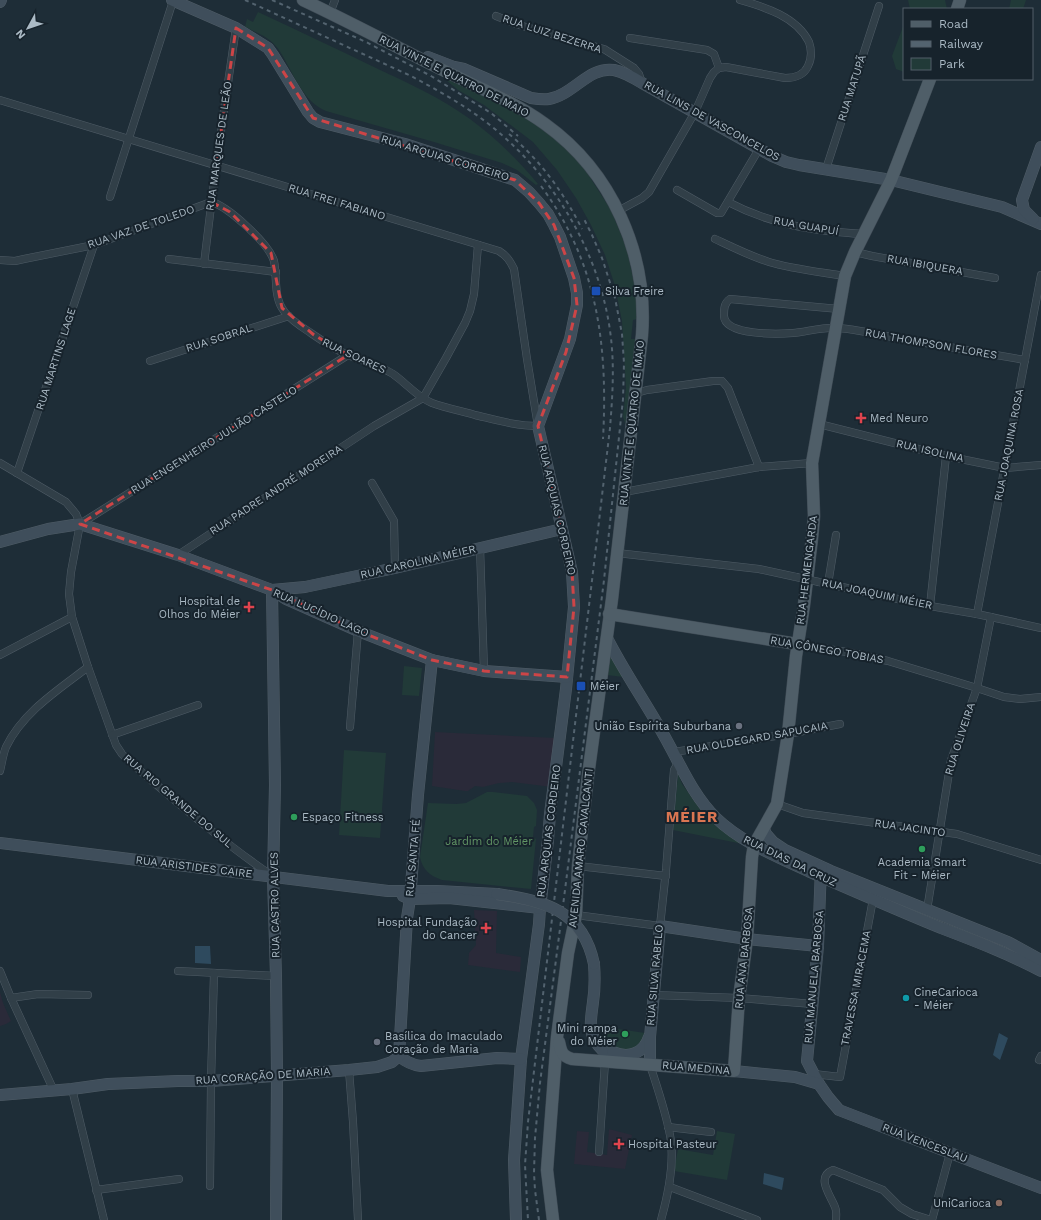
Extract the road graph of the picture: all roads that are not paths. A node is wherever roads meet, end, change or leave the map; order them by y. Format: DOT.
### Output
graph roads {
  1 [pos="173,0"];
  2 [pos="302,0"];
  3 [pos="335,0"];
  4 [pos="740,0"];
  5 [pos="879,6"];
  6 [pos="330,13"];
  7 [pos="496,16"];
  8 [pos="236,28"];
  9 [pos="630,38"];
  10 [pos="396,45"];
  11 [pos="719,68"];
  12 [pos="930,80"];
  13 [pos="642,83"];
  14 [pos="0,100"];
  15 [pos="695,112"];
  16 [pos="129,139"];
  17 [pos="1041,146"];
  18 [pos="760,149"];
  19 [pos="216,165"];
  20 [pos="826,169"];
  21 [pos="891,180"];
  22 [pos="677,190"];
  23 [pos="110,198"];
  24 [pos="1022,200"];
  25 [pos="211,202"];
  26 [pos="728,202"];
  27 [pos="1002,207"];
  28 [pos="621,209"];
  29 [pos="1037,222"];
  30 [pos="864,234"];
  31 [pos="715,239"];
  32 [pos="94,245"];
  33 [pos="478,245"];
  34 [pos="855,252"];
  35 [pos="169,259"];
  36 [pos="0,260"];
  37 [pos="204,264"];
  38 [pos="276,272"];
  39 [pos="845,276"];
  40 [pos="1041,276"];
  41 [pos="995,278"];
  42 [pos="839,309"];
  43 [pos="288,316"];
  44 [pos="836,327"];
  45 [pos="348,355"];
  46 [pos="1025,360"];
  47 [pos="150,361"];
  48 [pos="635,397"];
  49 [pos="423,398"];
  50 [pos="819,424"];
  51 [pos="538,426"];
  52 [pos="946,456"];
  53 [pos="812,462"];
  54 [pos="0,463"];
  55 [pos="1041,465"];
  56 [pos="759,467"];
  57 [pos="1005,468"];
  58 [pos="18,474"];
  59 [pos="372,483"];
  60 [pos="624,492"];
  61 [pos="80,524"];
  62 [pos="562,528"];
  63 [pos="836,535"];
  64 [pos="0,542"];
  65 [pos="480,547"];
  66 [pos="617,553"];
  67 [pos="178,555"];
  68 [pos="395,568"];
  69 [pos="828,584"];
  70 [pos="272,590"];
  71 [pos="930,606"];
  72 [pos="609,614"];
  73 [pos="977,614"];
  74 [pos="72,617"];
  75 [pos="991,617"];
  76 [pos="1041,628"];
  77 [pos="358,631"];
  78 [pos="606,638"];
  79 [pos="797,644"];
  80 [pos="0,655"];
  81 [pos="432,660"];
  82 [pos="88,667"];
  83 [pos="484,671"];
  84 [pos="567,677"];
  85 [pos="977,688"];
  86 [pos="1041,697"];
  87 [pos="198,705"];
  88 [pos="840,724"];
  89 [pos="350,728"];
  90 [pos="788,734"];
  91 [pos="112,735"];
  92 [pos="676,757"];
  93 [pos="0,771"];
  94 [pos="777,804"];
  95 [pos="764,829"];
  96 [pos="939,832"];
  97 [pos="0,843"];
  98 [pos="754,845"];
  99 [pos="1041,860"];
  100 [pos="578,866"];
  101 [pos="822,872"];
  102 [pos="666,876"];
  103 [pos="273,877"];
  104 [pos="416,892"];
  105 [pos="873,899"];
  106 [pos="540,908"];
  107 [pos="927,910"];
  108 [pos="576,915"];
  109 [pos="407,918"];
  110 [pos="660,926"];
  111 [pos="747,939"];
  112 [pos="818,946"];
  113 [pos="1041,960"];
  114 [pos="0,971"];
  115 [pos="178,971"];
  116 [pos="1041,971"];
  117 [pos="214,973"];
  118 [pos="276,976"];
  119 [pos="88,995"];
  120 [pos="654,995"];
  121 [pos="10,998"];
  122 [pos="739,998"];
  123 [pos="813,1004"];
  124 [pos="650,1036"];
  125 [pos="557,1037"];
  126 [pos="597,1044"];
  127 [pos="400,1056"];
  128 [pos="521,1059"];
  129 [pos="572,1059"];
  130 [pos="807,1061"];
  131 [pos="605,1062"];
  132 [pos="629,1064"];
  133 [pos="650,1064"];
  134 [pos="349,1070"];
  135 [pos="734,1071"];
  136 [pos="814,1074"];
  137 [pos="277,1075"];
  138 [pos="795,1077"];
  139 [pos="211,1081"];
  140 [pos="554,1081"];
  141 [pos="819,1084"];
  142 [pos="72,1089"];
  143 [pos="54,1091"];
  144 [pos="0,1095"];
  145 [pos="553,1105"];
  146 [pos="550,1122"];
  147 [pos="668,1127"];
  148 [pos="711,1132"];
  149 [pos="555,1150"];
  150 [pos="599,1152"];
  151 [pos="950,1153"];
  152 [pos="179,1179"];
  153 [pos="210,1186"];
  154 [pos="549,1187"];
  155 [pos="670,1187"];
  156 [pos="1041,1188"];
  157 [pos="96,1190"];
  158 [pos="104,1220"];
  159 [pos="276,1220"];
  160 [pos="358,1220"];
  161 [pos="516,1220"];
  162 [pos="553,1220"];
  163 [pos="661,1220"];
  164 [pos="757,1220"];
  165 [pos="836,1220"];
  166 [pos="931,1220"];
  1 -- 8 [label="street, RUA ARQUIAS CORDEIRO"];
  1 -- 16 [label="street"];
  2 -- 6 [label="main road, RUA VINTE E QUATRO DE MAIO"];
  3 -- 6 [label="street"];
  4 -- 11 [label="street"];
  5 -- 20 [label="street, RUA MATUPÃ"];
  6 -- 10 [label="main road, RUA VINTE E QUATRO DE MAIO"];
  7 -- 13 [label="street, RUA LUIZ BEZERRA"];
  8 -- 19 [label="street, RUA MARQUES DE LEÃO"];
  8 -- 51 [label="street, RUA ARQUIAS CORDEIRO"];
  9 -- 11 [label="street"];
  10 -- 13 [label="street, RUA LINS DE VASCONCELOS"];
  10 -- 28 [label="main road, RUA VINTE E QUATRO DE MAIO"];
  11 -- 15 [label="street"];
  12 -- 21 [label="main road, RUA HERMENGARDA"];
  13 -- 15 [label="street, RUA LINS DE VASCONCELOS"];
  14 -- 16 [label="street, RUA FREI FABIANO"];
  15 -- 18 [label="street, RUA LINS DE VASCONCELOS"];
  15 -- 28 [label="street"];
  16 -- 19 [label="street, RUA FREI FABIANO"];
  16 -- 23 [label="street"];
  17 -- 24 [label="street"];
  18 -- 20 [label="street, RUA LINS DE VASCONCELOS"];
  18 -- 26 [label="street"];
  19 -- 25 [label="street, RUA MARQUES DE LEÃO"];
  19 -- 33 [label="street, RUA FREI FABIANO"];
  20 -- 21 [label="street, RUA LINS DE VASCONCELOS"];
  21 -- 27 [label="street, RUA LINS DE VASCONCELOS"];
  21 -- 30 [label="main road, RUA HERMENGARDA"];
  22 -- 26 [label="street"];
  24 -- 27 [label="street"];
  24 -- 29 [label="street"];
  25 -- 32 [label="street, RUA VAZ DE TOLEDO"];
  25 -- 37 [label="street, RUA MARQUES DE LEÃO"];
  25 -- 38 [label="street, RUA SOARES"];
  26 -- 30 [label="street, RUA GUAPUÍ"];
  27 -- 29 [label="street, RUA LINS DE VASCONCELOS"];
  28 -- 48 [label="main road, RUA VINTE E QUATRO DE MAIO"];
  30 -- 34 [label="main road, RUA HERMENGARDA"];
  31 -- 39 [label="street"];
  32 -- 36 [label="street, RUA VAZ DE TOLEDO"];
  32 -- 58 [label="street, RUA MARTINS LAGE"];
  33 -- 49 [label="street"];
  33 -- 51 [label="street, RUA FREI FABIANO"];
  34 -- 39 [label="main road, RUA HERMENGARDA"];
  34 -- 41 [label="street, RUA IBIQUERA"];
  35 -- 37 [label="street"];
  37 -- 38 [label="street"];
  38 -- 43 [label="street, RUA SOARES"];
  39 -- 42 [label="main road, RUA HERMENGARDA"];
  40 -- 46 [label="street, RUA JOAQUINA ROSA"];
  42 -- 44 [label="main road, RUA HERMENGARDA"];
  42 -- 44 [label="street, RUA THOMPSON FLORES"];
  43 -- 45 [label="street, RUA SOARES"];
  43 -- 47 [label="street, RUA SOBRAL"];
  44 -- 46 [label="street, RUA THOMPSON FLORES"];
  44 -- 50 [label="main road, RUA HERMENGARDA"];
  45 -- 49 [label="street, RUA SOARES"];
  45 -- 61 [label="street, RUA ENGENHEIRO JULIÃO CASTELO"];
  46 -- 57 [label="street, RUA JOAQUINA ROSA"];
  48 -- 56 [label="street"];
  48 -- 60 [label="main road, RUA VINTE E QUATRO DE MAIO"];
  49 -- 51 [label="street, RUA SOARES"];
  49 -- 67 [label="street, RUA PADRE ANDRÉ MOREIRA"];
  50 -- 52 [label="street, RUA ISOLINA"];
  50 -- 53 [label="main road, RUA HERMENGARDA"];
  51 -- 62 [label="street, RUA ARQUIAS CORDEIRO"];
  52 -- 57 [label="street, RUA ISOLINA"];
  52 -- 71 [label="street"];
  53 -- 56 [label="street"];
  53 -- 79 [label="main road, RUA HERMENGARDA"];
  54 -- 58 [label="street"];
  55 -- 57 [label="street, RUA ISOLINA"];
  56 -- 60 [label="street"];
  57 -- 73 [label="street, RUA JOAQUINA ROSA"];
  58 -- 61 [label="street"];
  59 -- 68 [label="street"];
  60 -- 66 [label="main road, RUA VINTE E QUATRO DE MAIO"];
  61 -- 64 [label="street"];
  61 -- 67 [label="street, RUA LUCÍDIO LAGO"];
  61 -- 74 [label="street, RUA RIO GRANDE DO SUL"];
  62 -- 65 [label="street, RUA CAROLINA MÉIER"];
  62 -- 84 [label="street, RUA ARQUIAS CORDEIRO"];
  63 -- 69 [label="street"];
  65 -- 68 [label="street, RUA CAROLINA MÉIER"];
  65 -- 83 [label="street"];
  66 -- 69 [label="street, RUA JOAQUIM MÉIER, bridge"];
  66 -- 72 [label="main road, RUA VINTE E QUATRO DE MAIO"];
  67 -- 70 [label="street, RUA LUCÍDIO LAGO"];
  68 -- 70 [label="street, RUA CAROLINA MÉIER"];
  69 -- 71 [label="street, RUA JOAQUIM MÉIER"];
  70 -- 77 [label="street, RUA LUCÍDIO LAGO"];
  70 -- 103 [label="street, RUA CASTRO ALVES"];
  71 -- 73 [label="street, RUA JOAQUIM MÉIER"];
  72 -- 78 [label="main road, RUA VINTE E QUATRO DE MAIO"];
  72 -- 79 [label="main road, RUA CÔNEGO TOBIAS"];
  73 -- 75 [label="street, RUA JOAQUIM MÉIER"];
  74 -- 80 [label="street"];
  74 -- 82 [label="street, RUA RIO GRANDE DO SUL"];
  75 -- 76 [label="street, RUA JOAQUIM MÉIER"];
  75 -- 85 [label="street, RUA OLIVEIRA"];
  77 -- 81 [label="street, RUA LUCÍDIO LAGO"];
  77 -- 89 [label="street"];
  78 -- 92 [label="street, RUA DIAS DA CRUZ"];
  78 -- 100 [label="main road, AVENIDA AMARO CAVALCANTI"];
  79 -- 85 [label="street, RUA CÔNEGO TOBIAS"];
  79 -- 90 [label="main road, RUA HERMENGARDA"];
  81 -- 83 [label="street, RUA LUCÍDIO LAGO"];
  81 -- 104 [label="street, RUA SANTA FÉ"];
  82 -- 91 [label="street, RUA RIO GRANDE DO SUL"];
  82 -- 93 [label="street"];
  83 -- 84 [label="street, RUA LUCÍDIO LAGO"];
  84 -- 106 [label="street, RUA ARQUIAS CORDEIRO"];
  85 -- 86 [label="street, RUA CÔNEGO TOBIAS"];
  85 -- 96 [label="street, RUA OLIVEIRA"];
  87 -- 91 [label="street"];
  88 -- 90 [label="street, RUA OLDEGARD SAPUCAIA"];
  90 -- 92 [label="street, RUA OLDEGARD SAPUCAIA"];
  90 -- 94 [label="main road, RUA HERMENGARDA"];
  91 -- 103 [label="street, RUA RIO GRANDE DO SUL"];
  92 -- 98 [label="street, RUA DIAS DA CRUZ"];
  92 -- 102 [label="street, RUA SILVA RABELO"];
  94 -- 95 [label="main road, RUA HERMENGARDA"];
  94 -- 96 [label="street, RUA JACINTO"];
  95 -- 98 [label="main road, RUA HERMENGARDA"];
  95 -- 101 [label="street, RUA DIAS DA CRUZ"];
  96 -- 99 [label="street, RUA JACINTO"];
  96 -- 107 [label="street, RUA OLIVEIRA"];
  97 -- 103 [label="street, RUA ARISTIDES CAIRE"];
  98 -- 101 [label="street, RUA DIAS DA CRUZ"];
  98 -- 111 [label="main road, RUA ANA BARBOSA"];
  100 -- 102 [label="street"];
  100 -- 108 [label="main road, AVENIDA AMARO CAVALCANTI"];
  101 -- 105 [label="street, RUA DIAS DA CRUZ"];
  101 -- 107 [label="street, RUA DIAS DA CRUZ"];
  101 -- 112 [label="street, RUA MANUELA BARBOSA"];
  102 -- 110 [label="street, RUA SILVA RABELO"];
  103 -- 104 [label="street, RUA ARISTIDES CAIRE"];
  103 -- 118 [label="street, RUA CASTRO ALVES"];
  104 -- 106 [label="street, RUA ARISTIDES CAIRE"];
  104 -- 109 [label="street"];
  104 -- 109 [label="street, RUA SANTA FÉ"];
  104 -- 126 [label="street, bridge"];
  105 -- 116 [label="street, RUA DIAS DA CRUZ"];
  105 -- 136 [label="street, TRAVESSA MIRACEMA"];
  106 -- 128 [label="street, RUA ARQUIAS CORDEIRO"];
  107 -- 113 [label="street, RUA DIAS DA CRUZ"];
  108 -- 110 [label="street"];
  108 -- 125 [label="main road, AVENIDA AMARO CAVALCANTI"];
  109 -- 127 [label="street, RUA SANTA FÉ"];
  110 -- 111 [label="street"];
  110 -- 120 [label="street, RUA SILVA RABELO"];
  111 -- 112 [label="street"];
  111 -- 122 [label="main road, RUA ANA BARBOSA"];
  112 -- 123 [label="street, RUA MANUELA BARBOSA"];
  114 -- 121 [label="street"];
  115 -- 117 [label="street"];
  117 -- 118 [label="street"];
  117 -- 139 [label="street"];
  118 -- 137 [label="street, RUA CASTRO ALVES"];
  119 -- 121 [label="street"];
  120 -- 122 [label="street"];
  120 -- 124 [label="street, RUA SILVA RABELO"];
  121 -- 143 [label="street"];
  122 -- 123 [label="street"];
  122 -- 135 [label="main road, RUA ANA BARBOSA"];
  123 -- 130 [label="street, RUA MANUELA BARBOSA"];
  124 -- 126 [label="street"];
  124 -- 133 [label="street, RUA SILVA RABELO"];
  125 -- 129 [label="main road"];
  125 -- 140 [label="main road, AVENIDA AMARO CAVALCANTI"];
  126 -- 132 [label="street"];
  127 -- 128 [label="street"];
  127 -- 134 [label="street, RUA CORAÇÃO DE MARIA"];
  128 -- 161 [label="street, RUA ARQUIAS CORDEIRO"];
  129 -- 131 [label="main road, RUA MEDINA"];
  129 -- 140 [label="main road"];
  130 -- 136 [label="street"];
  130 -- 138 [label="street"];
  131 -- 132 [label="main road, RUA MEDINA"];
  131 -- 150 [label="street"];
  132 -- 133 [label="main road, RUA MEDINA"];
  133 -- 135 [label="main road, RUA MEDINA"];
  133 -- 147 [label="street, RUA SILVA RABELO"];
  134 -- 137 [label="street, RUA CORAÇÃO DE MARIA"];
  134 -- 160 [label="street"];
  135 -- 138 [label="street, RUA MEDINA"];
  136 -- 141 [label="street"];
  137 -- 139 [label="street, RUA CORAÇÃO DE MARIA"];
  137 -- 159 [label="street, RUA CASTRO ALVES"];
  138 -- 141 [label="street, RUA MEDINA"];
  139 -- 142 [label="street, RUA CORAÇÃO DE MARIA"];
  139 -- 153 [label="street"];
  140 -- 145 [label="main road, AVENIDA AMARO CAVALCANTI"];
  141 -- 151 [label="street, RUA VENCESLAU"];
  142 -- 143 [label="street, RUA CORAÇÃO DE MARIA"];
  142 -- 157 [label="street"];
  143 -- 144 [label="street, RUA CORAÇÃO DE MARIA"];
  145 -- 146 [label="main road, AVENIDA AMARO CAVALCANTI"];
  145 -- 149 [label="main road, AVENIDA AMARO CAVALCANTI"];
  146 -- 149 [label="main road"];
  146 -- 154 [label="main road, AVENIDA AMARO CAVALCANTI"];
  147 -- 148 [label="street"];
  147 -- 155 [label="street, RUA SILVA RABELO"];
  149 -- 154 [label="main road, AVENIDA AMARO CAVALCANTI"];
  151 -- 156 [label="street, RUA VENCESLAU"];
  151 -- 166 [label="street"];
  152 -- 157 [label="street"];
  154 -- 162 [label="main road, AVENIDA AMARO CAVALCANTI"];
  155 -- 163 [label="street, RUA SILVA RABELO"];
  155 -- 164 [label="street"];
  157 -- 158 [label="street"];
  165 -- 166 [label="street"];
}
